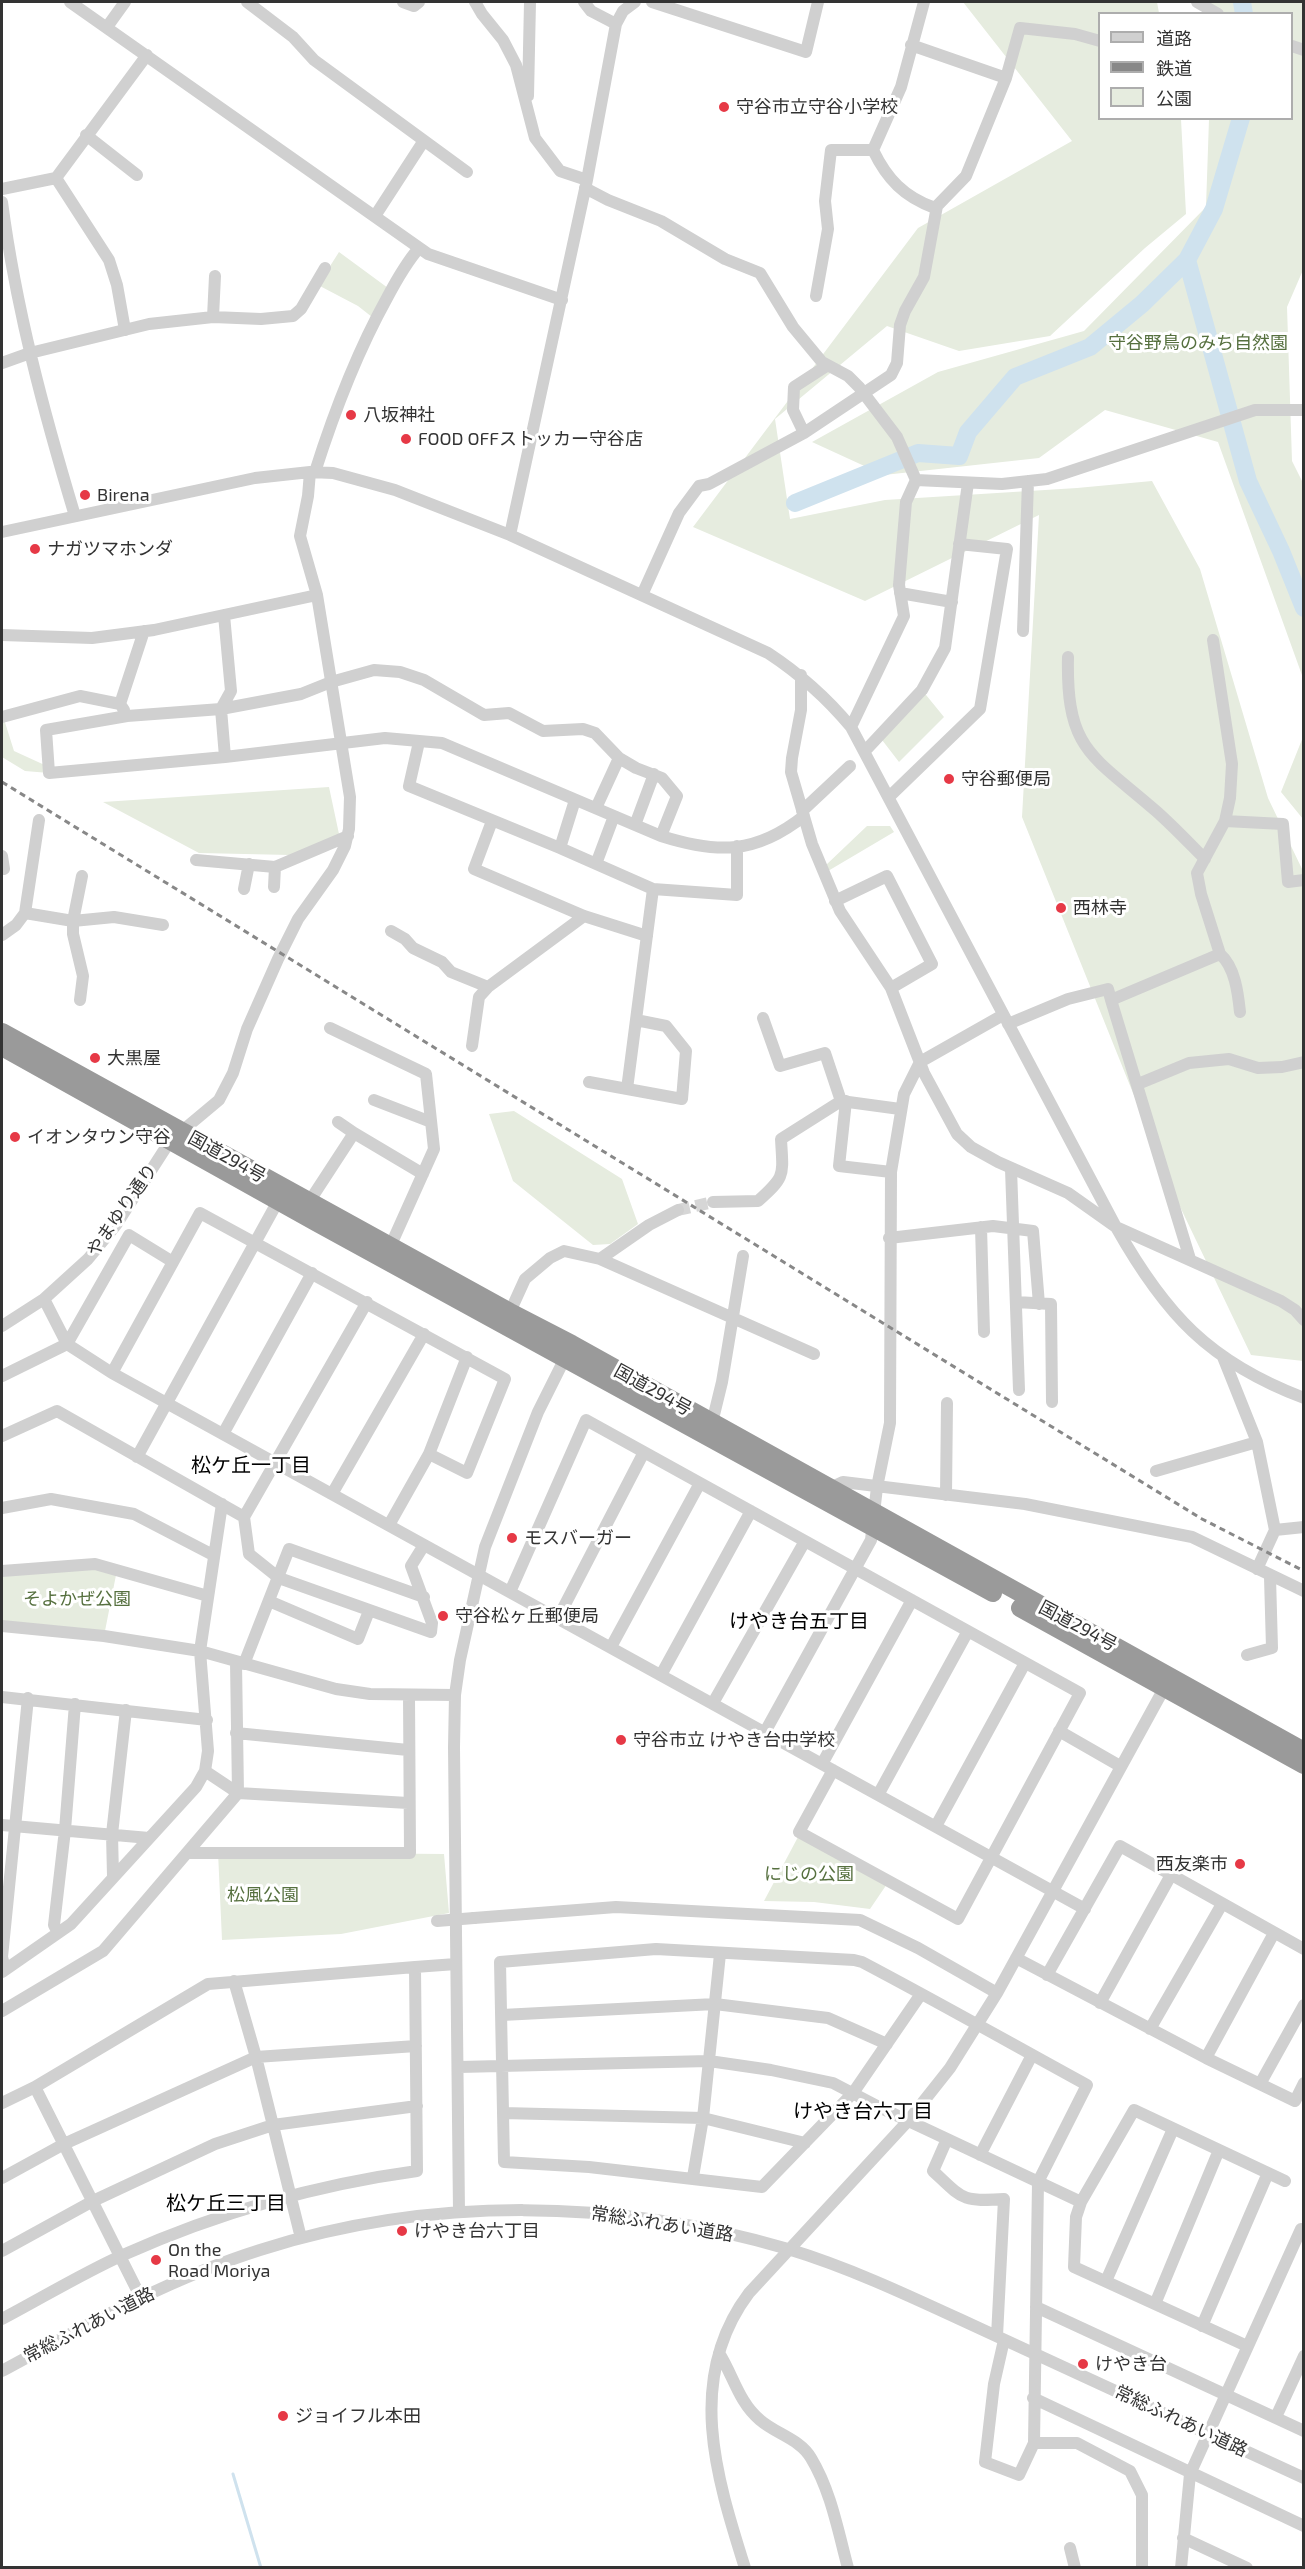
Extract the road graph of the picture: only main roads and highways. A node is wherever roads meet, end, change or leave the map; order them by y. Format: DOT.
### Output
graph roads {
  1 [pos="2,1032"];
  2 [pos="2,1047"];
  3 [pos="175,1136"];
  4 [pos="568,1351"];
  5 [pos="710,1430"];
  6 [pos="873,1520"];
  7 [pos="1168,1683"];
  8 [pos="1304,1751"];
  9 [pos="1304,1764"];
  1 -- 3 [label="highway, 国道294号"];
  2 -- 3 [label="highway, 国道294号"];
  3 -- 4 [label="highway, 国道294号"];
  3 -- 4 [label="highway, 国道294号"];
  4 -- 5 [label="highway, 国道294号"];
  5 -- 6 [label="highway, 国道294号"];
  5 -- 6 [label="highway, 国道294号"];
  6 -- 7 [label="highway, 国道294号"];
  7 -- 8 [label="highway, 国道294号"];
  7 -- 9 [label="highway, 国道294号"];
}
